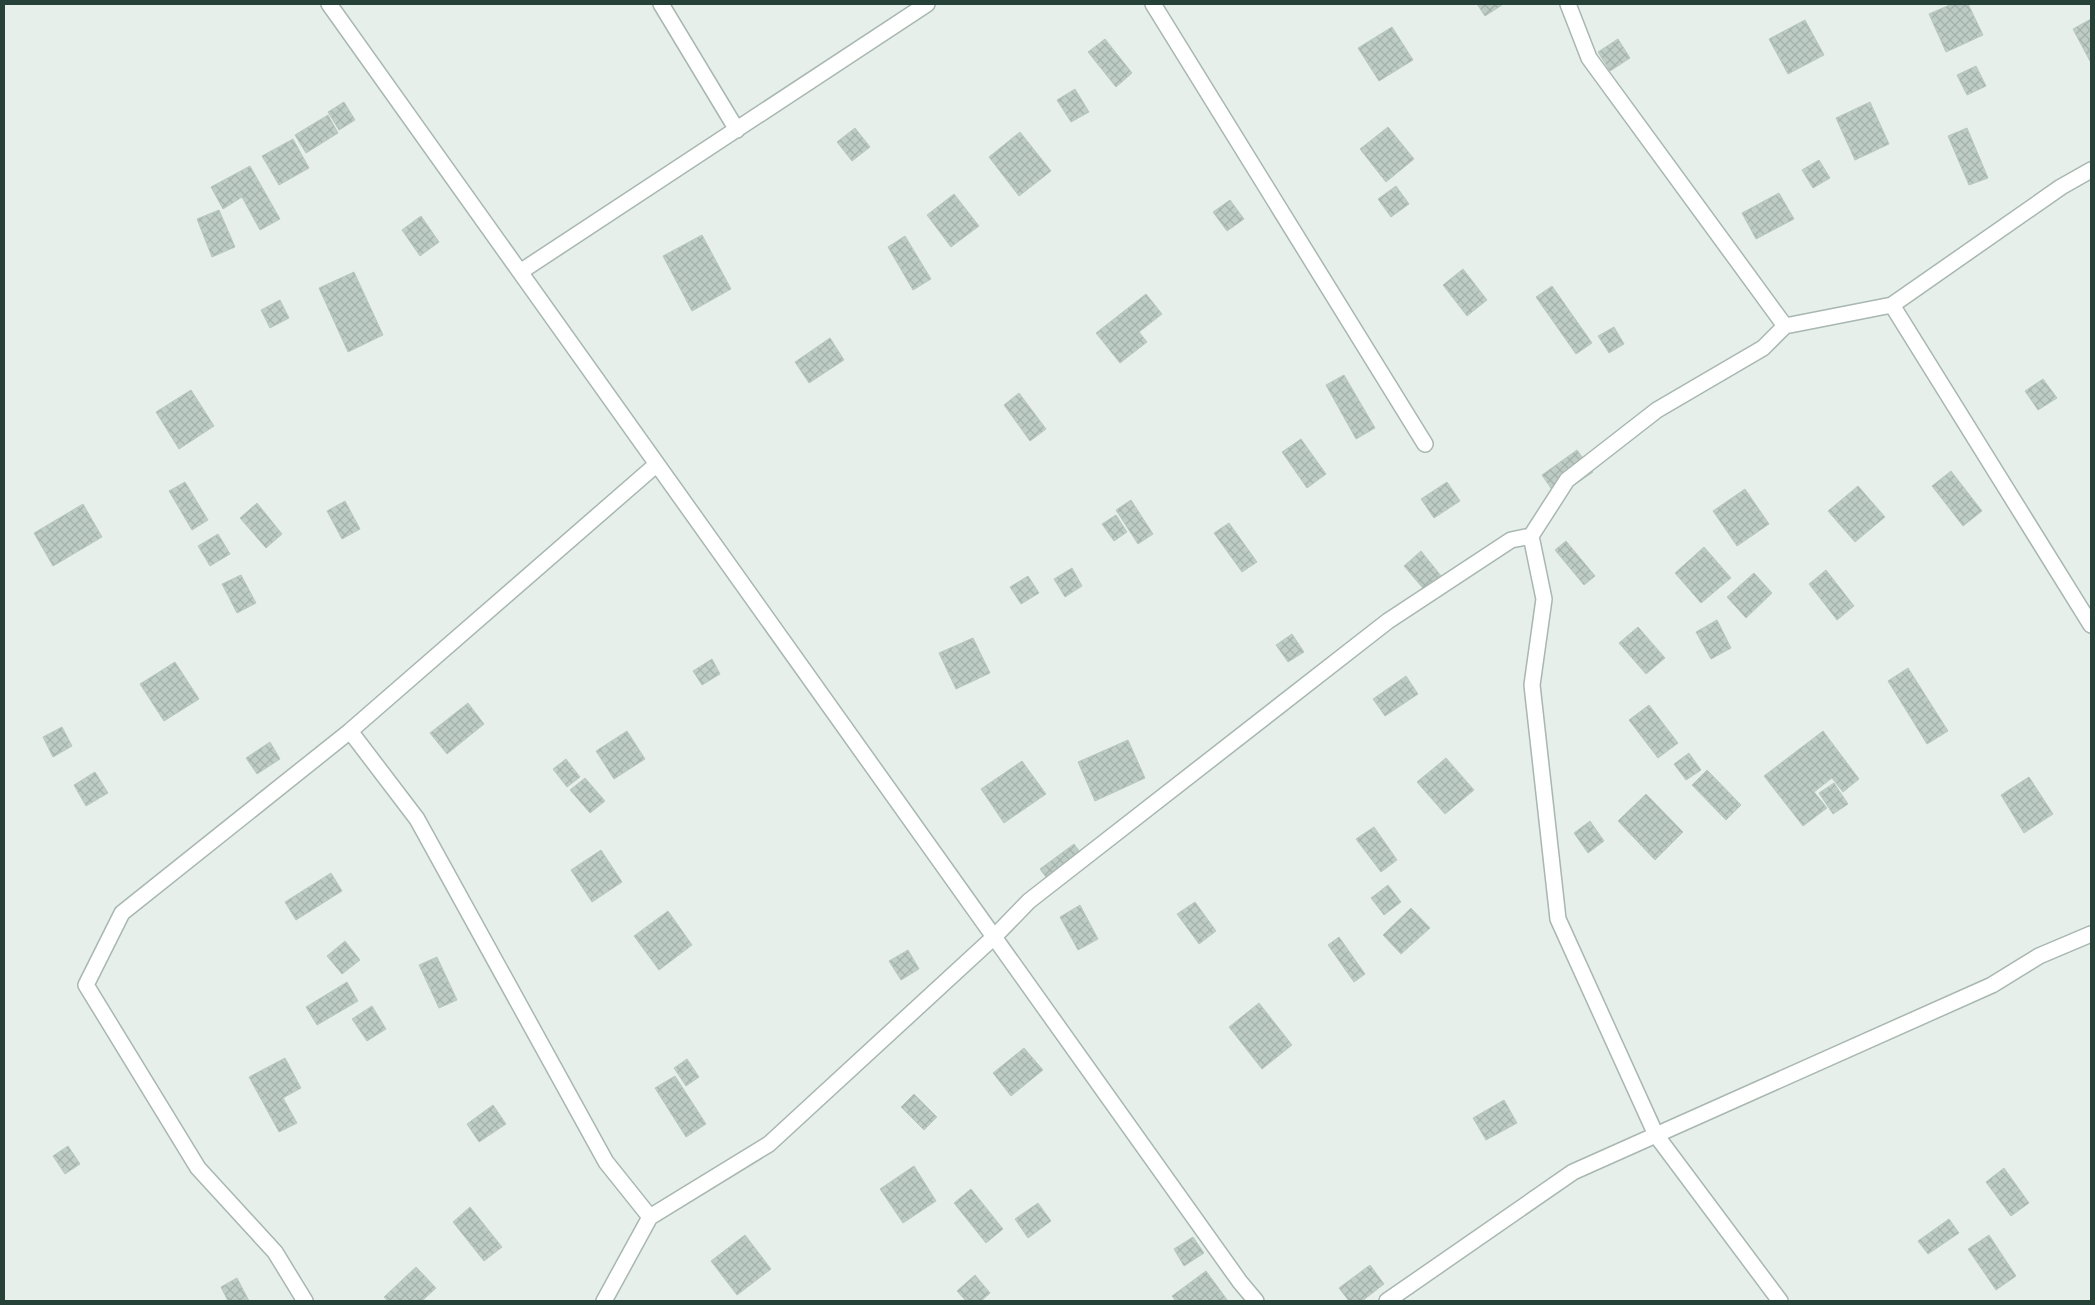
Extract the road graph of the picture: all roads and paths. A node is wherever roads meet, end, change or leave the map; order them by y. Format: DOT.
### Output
graph roads {
  1 [pos="329,4"];
  2 [pos="661,4"];
  3 [pos="928,4"];
  4 [pos="1153,4"];
  5 [pos="1568,4"];
  6 [pos="737,130"];
  7 [pos="2091,170"];
  8 [pos="520,272"];
  9 [pos="1892,305"];
  10 [pos="1785,326"];
  11 [pos="1425,444"];
  12 [pos="657,464"];
  13 [pos="1531,536"];
  14 [pos="2091,625"];
  15 [pos="350,731"];
  16 [pos="2091,934"];
  17 [pos="994,937"];
  18 [pos="1656,1135"];
  19 [pos="650,1217"];
  20 [pos="305,1301"];
  21 [pos="604,1301"];
  22 [pos="1256,1301"];
  23 [pos="1387,1301"];
  24 [pos="1780,1301"];
  1 -- 8 [label="street"];
  2 -- 6 [label="street"];
  3 -- 6 [label="street"];
  4 -- 11 [label="street"];
  5 -- 10 [label="street"];
  6 -- 8 [label="street"];
  7 -- 9 [label="street"];
  8 -- 12 [label="street"];
  9 -- 10 [label="street"];
  9 -- 14 [label="street"];
  10 -- 13 [label="street"];
  12 -- 15 [label="street"];
  12 -- 17 [label="street"];
  13 -- 17 [label="street"];
  13 -- 18 [label="street"];
  15 -- 19 [label="street"];
  15 -- 20 [label="street"];
  16 -- 18 [label="street"];
  17 -- 19 [label="street"];
  17 -- 22 [label="street"];
  18 -- 23 [label="street"];
  18 -- 24 [label="street"];
  19 -- 21 [label="street"];
}
